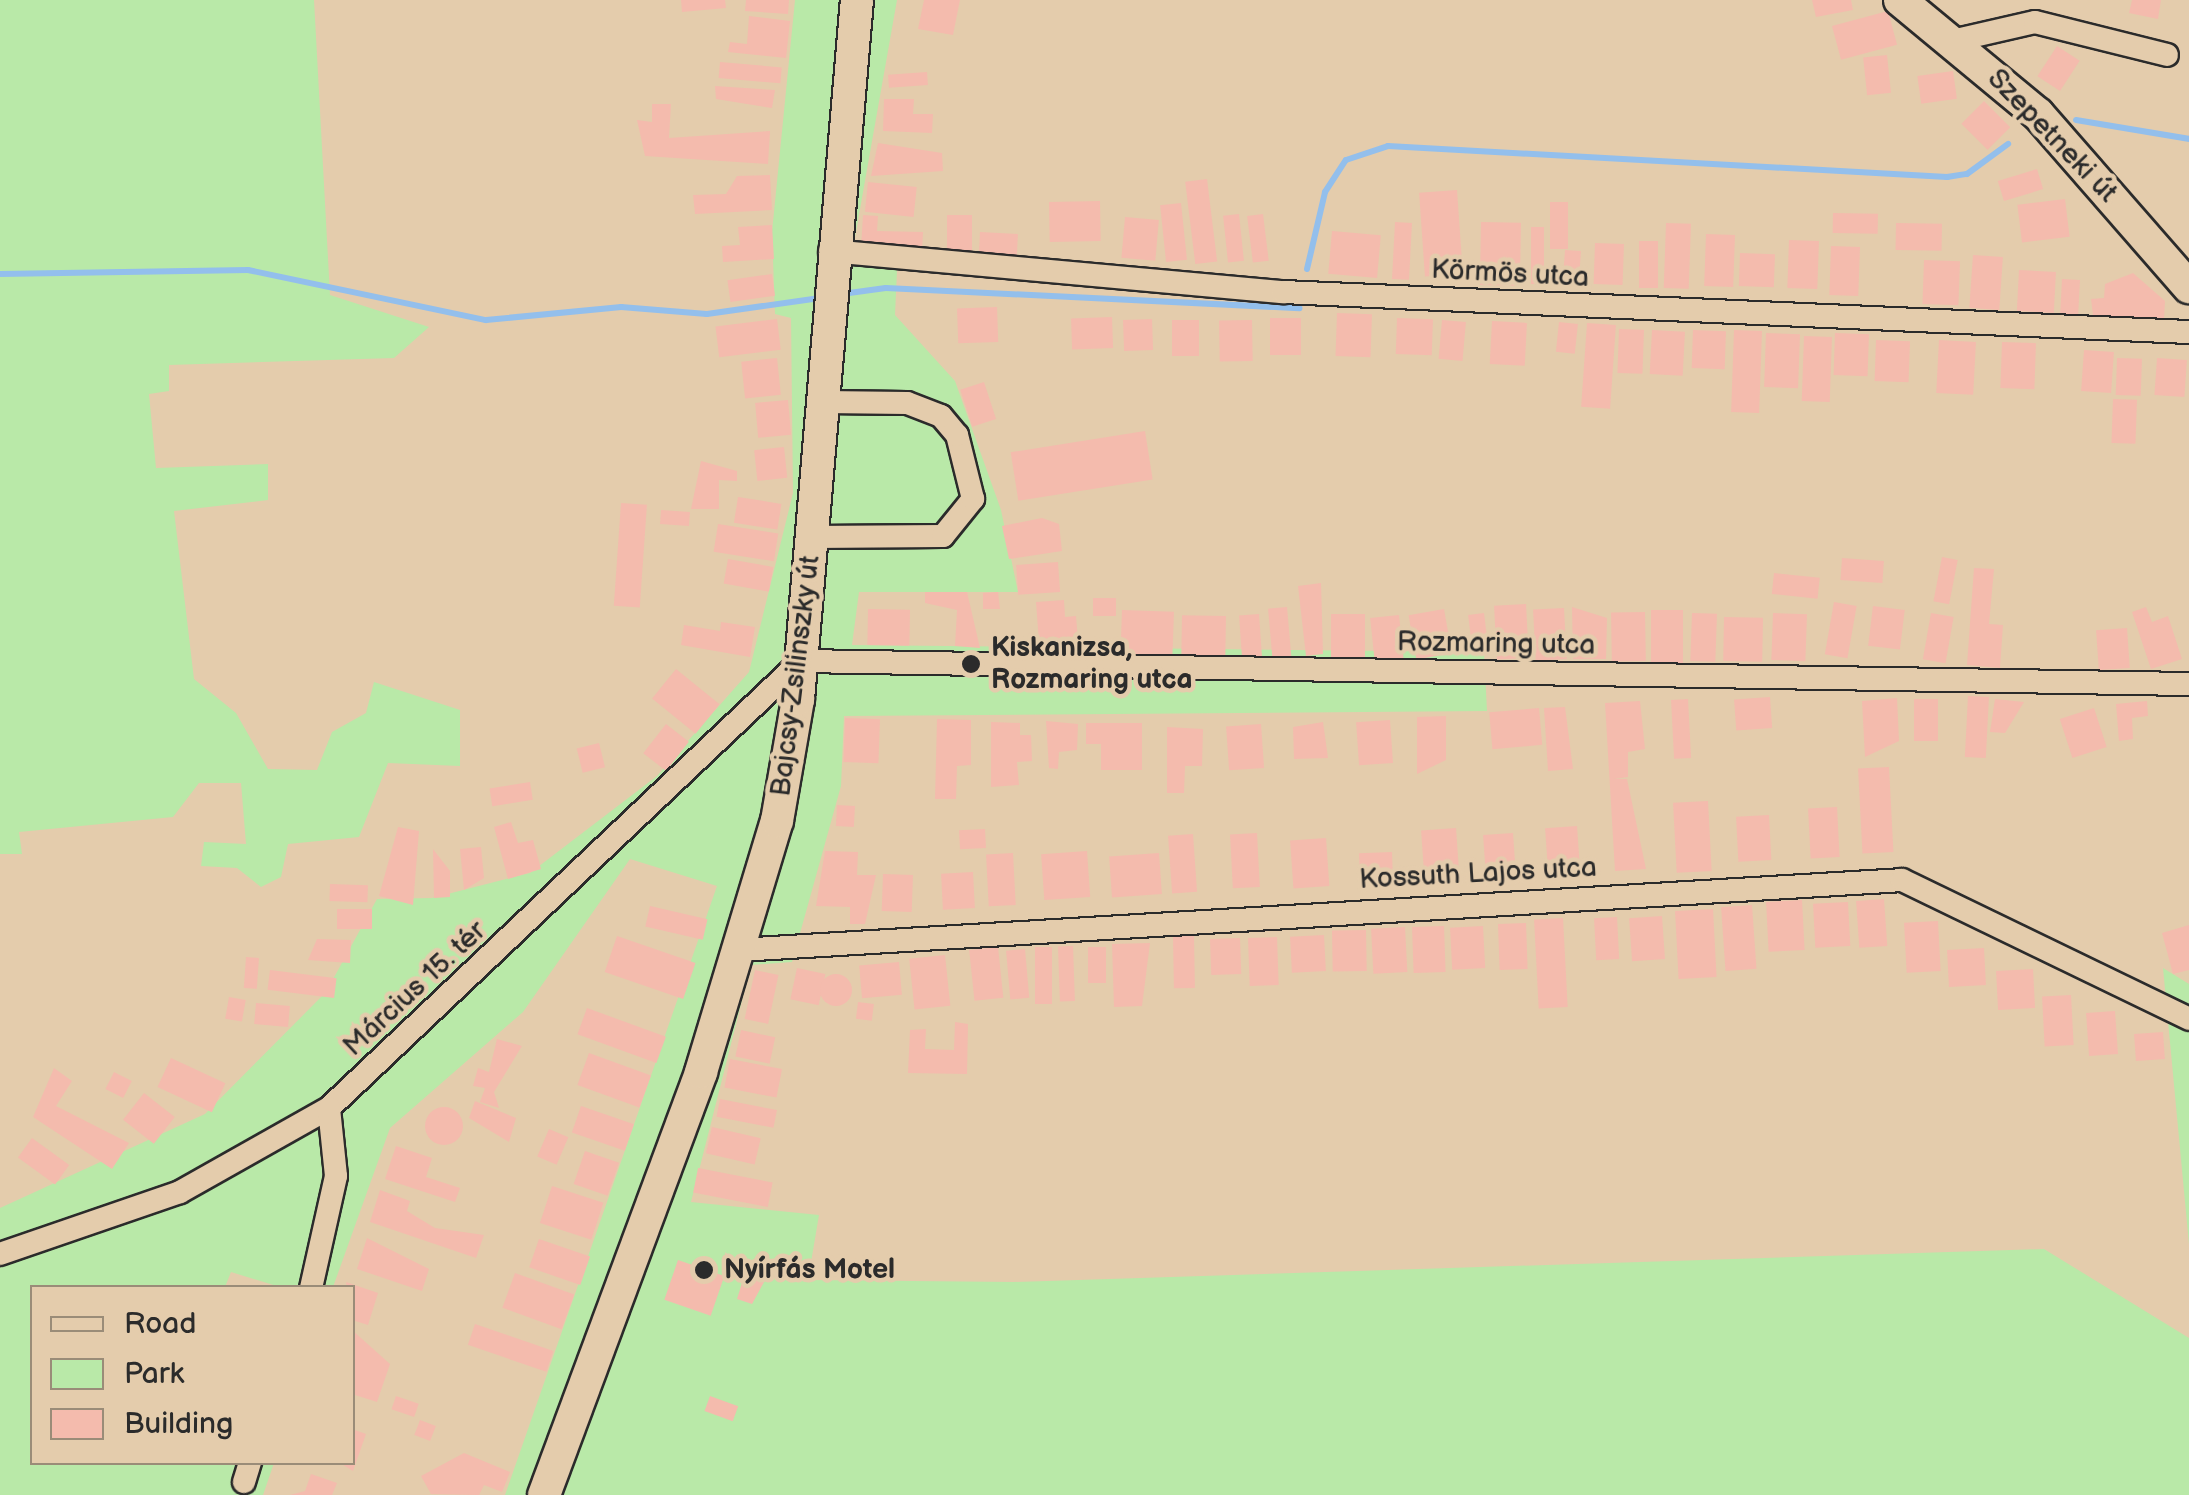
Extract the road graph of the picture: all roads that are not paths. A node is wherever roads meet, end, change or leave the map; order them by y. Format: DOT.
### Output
graph roads {
  1 [pos="857,0"];
  2 [pos="1900,0"];
  3 [pos="1952,41"];
  4 [pos="2167,55"];
  5 [pos="830,251"];
  6 [pos="2189,287"];
  7 [pos="2189,332"];
  8 [pos="824,402"];
  9 [pos="813,537"];
  10 [pos="801,661"];
  11 [pos="2189,684"];
  12 [pos="739,950"];
  13 [pos="2189,1019"];
  14 [pos="329,1108"];
  15 [pos="0,1254"];
  16 [pos="311,1285"];
  17 [pos="544,1495"];
  1 -- 5 [label="main road, Bajcsy-Zsilinszky út"];
  2 -- 3 [label="main road, Szepetneki út"];
  3 -- 4 [label="street"];
  3 -- 6 [label="main road, Szepetneki út"];
  5 -- 7 [label="street, Körmös utca"];
  5 -- 8 [label="main road, Bajcsy-Zsilinszky út"];
  8 -- 9 [label="main road, Bajcsy-Zsilinszky út"];
  8 -- 9 [label="street"];
  9 -- 10 [label="main road, Bajcsy-Zsilinszky út"];
  10 -- 11 [label="street, Rozmaring utca"];
  10 -- 12 [label="main road, Bajcsy-Zsilinszky út"];
  10 -- 14 [label="street, Március 15. tér"];
  12 -- 13 [label="street, Kossuth Lajos utca"];
  12 -- 17 [label="main road, Bajcsy-Zsilinszky út"];
  14 -- 15 [label="street, Március 15. tér"];
  14 -- 16 [label="street"];
}
